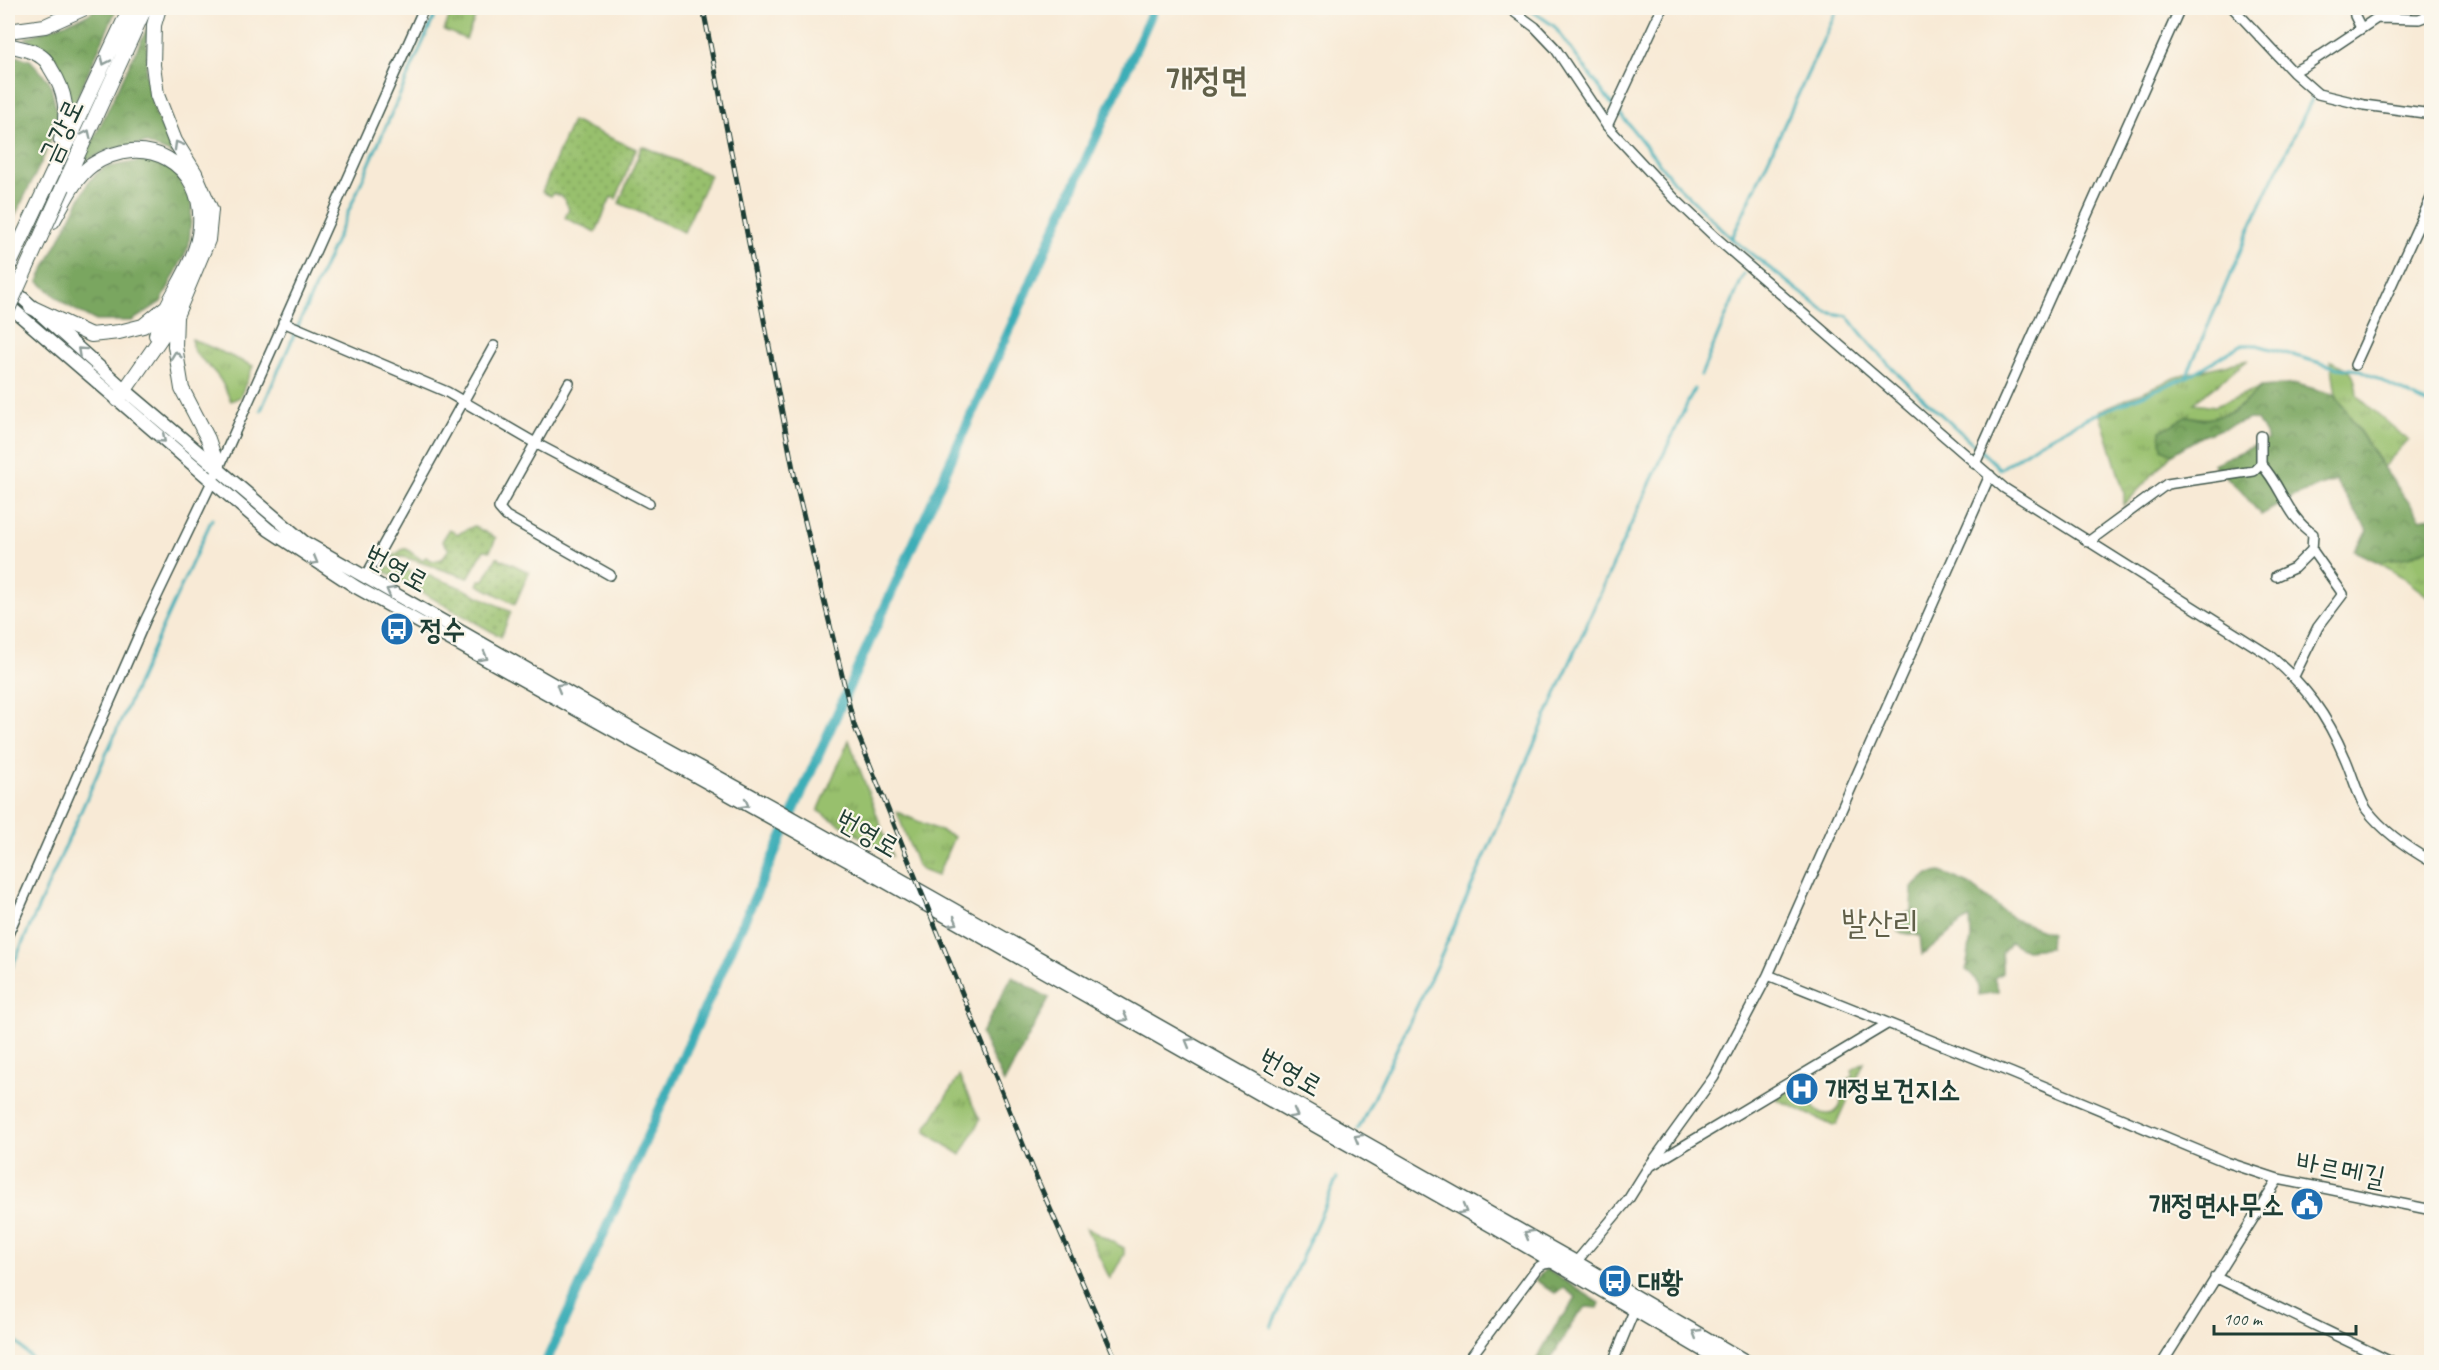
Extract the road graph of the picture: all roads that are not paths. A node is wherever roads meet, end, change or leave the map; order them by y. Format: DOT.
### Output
graph roads {
  1 [pos="85,8"];
  2 [pos="130,8"];
  3 [pos="145,8"];
  4 [pos="159,8"];
  5 [pos="424,8"];
  6 [pos="1509,8"];
  7 [pos="1662,8"];
  8 [pos="2180,8"];
  9 [pos="2233,8"];
  10 [pos="2354,8"];
  11 [pos="2432,14"];
  12 [pos="2361,28"];
  13 [pos="8,31"];
  14 [pos="8,45"];
  15 [pos="2293,72"];
  16 [pos="2432,114"];
  17 [pos="1609,122"];
  18 [pos="50,174"];
  19 [pos="67,189"];
  20 [pos="2432,196"];
  21 [pos="8,268"];
  22 [pos="8,285"];
  23 [pos="8,307"];
  24 [pos="32,307"];
  25 [pos="173,310"];
  26 [pos="286,323"];
  27 [pos="494,346"];
  28 [pos="2355,365"];
  29 [pos="568,383"];
  30 [pos="122,395"];
  31 [pos="462,402"];
  32 [pos="2261,436"];
  33 [pos="535,443"];
  34 [pos="1975,464"];
  35 [pos="2261,464"];
  36 [pos="218,468"];
  37 [pos="1990,475"];
  38 [pos="211,482"];
  39 [pos="650,503"];
  40 [pos="2088,542"];
  41 [pos="2312,550"];
  42 [pos="610,575"];
  43 [pos="2276,576"];
  44 [pos="365,578"];
  45 [pos="2294,676"];
  46 [pos="774,813"];
  47 [pos="796,826"];
  48 [pos="2432,862"];
  49 [pos="8,934"];
  50 [pos="1768,975"];
  51 [pos="1887,1024"];
  52 [pos="1648,1168"];
  53 [pos="2278,1179"];
  54 [pos="2432,1210"];
  55 [pos="1553,1262"];
  56 [pos="1576,1262"];
  57 [pos="2215,1277"];
  58 [pos="1634,1311"];
  59 [pos="1467,1362"];
  60 [pos="1613,1362"];
  61 [pos="1723,1362"];
  62 [pos="1747,1362"];
  63 [pos="2163,1362"];
  64 [pos="2391,1362"];
  1 -- 13 [label="highway"];
  2 -- 18 [label="highway, 금강로, one-way"];
  19 -- 3 [label="highway, 금강로, one-way"];
  25 -- 4 [label="highway, one-way"];
  5 -- 26 [label="street"];
  6 -- 17 [label="street"];
  7 -- 17 [label="street"];
  8 -- 34 [label="street"];
  9 -- 15 [label="street"];
  10 -- 12 [label="street"];
  11 -- 12 [label="street"];
  12 -- 15 [label="street"];
  14 -- 18 [label="highway"];
  15 -- 16 [label="street"];
  17 -- 34 [label="street"];
  18 -- 21 [label="highway, 금강로"];
  19 -- 23 [label="highway, 금강로, bridge"];
  19 -- 25 [label="highway"];
  20 -- 28 [label="street"];
  22 -- 24 [label="main road, 번영로"];
  23 -- 30 [label="main road, 번영로"];
  24 -- 25 [label="highway"];
  30 -- 24 [label="main road, 번영로, one-way"];
  25 -- 30 [label="highway"];
  36 -- 25 [label="highway, one-way"];
  26 -- 31 [label="street"];
  26 -- 36 [label="street"];
  27 -- 31 [label="street"];
  29 -- 33 [label="street"];
  30 -- 36 [label="main road, 번영로"];
  30 -- 38 [label="main road, 번영로, one-way"];
  31 -- 33 [label="street"];
  31 -- 44 [label="street"];
  32 -- 35 [label="street"];
  33 -- 39 [label="street"];
  33 -- 42 [label="street"];
  34 -- 37 [label="street"];
  35 -- 40 [label="street"];
  35 -- 41 [label="street"];
  36 -- 38 [label="street"];
  36 -- 44 [label="main road, 번영로"];
  37 -- 40 [label="street"];
  37 -- 50 [label="street"];
  38 -- 46 [label="main road, 번영로, one-way"];
  38 -- 49 [label="street"];
  40 -- 45 [label="street"];
  41 -- 43 [label="street"];
  41 -- 45 [label="street"];
  46 -- 44 [label="main road, 번영로, one-way"];
  45 -- 48 [label="street"];
  46 -- 47 [label="main road, 번영로"];
  47 -- 55 [label="main road, 번영로, one-way"];
  56 -- 47 [label="main road, 번영로, one-way"];
  50 -- 51 [label="street"];
  50 -- 52 [label="street"];
  51 -- 52 [label="street"];
  51 -- 53 [label="street"];
  52 -- 56 [label="street"];
  53 -- 54 [label="street, 바르메길"];
  53 -- 57 [label="street, 바르메길"];
  55 -- 56 [label="street"];
  55 -- 58 [label="main road, 번영로"];
  55 -- 59 [label="street"];
  62 -- 56 [label="main road, 번영로, one-way"];
  57 -- 63 [label="street, 바르메길"];
  57 -- 64 [label="street"];
  58 -- 60 [label="street"];
  58 -- 61 [label="main road, 번영로"];
}
